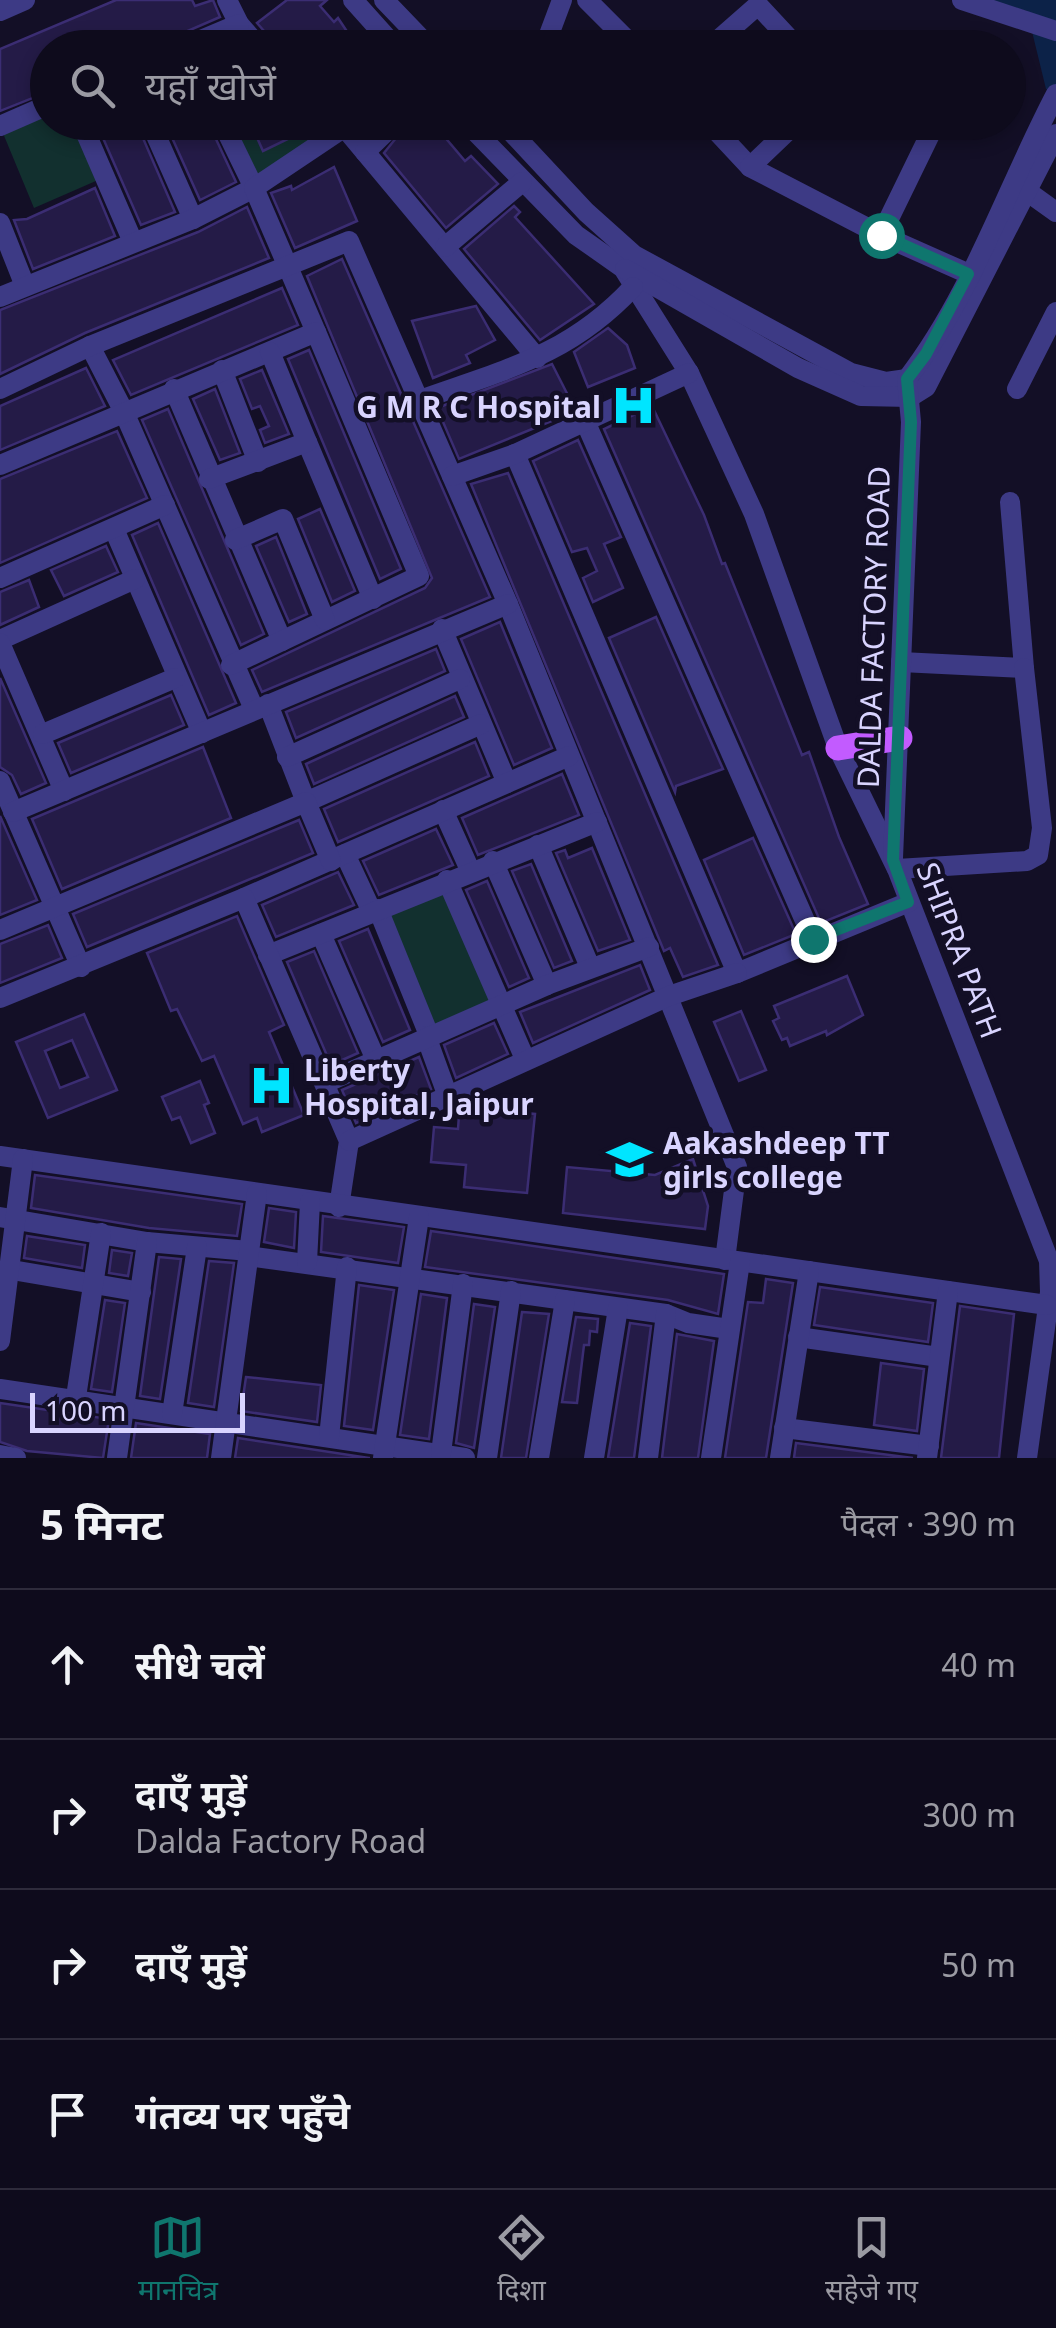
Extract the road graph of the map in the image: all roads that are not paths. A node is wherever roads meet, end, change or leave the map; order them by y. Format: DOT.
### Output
graph roads {
  1 [pos="25,0"];
  2 [pos="227,0"];
  3 [pos="352,0"];
  4 [pos="384,0"];
  5 [pos="562,0"];
  6 [pos="587,0"];
  7 [pos="962,0"];
  8 [pos="760,2"];
  9 [pos="0,11"];
  10 [pos="240,24"];
  11 [pos="225,30"];
  12 [pos="245,30"];
  13 [pos="380,30"];
  14 [pos="413,30"];
  15 [pos="551,30"];
  16 [pos="617,30"];
  17 [pos="729,30"];
  18 [pos="783,30"];
  19 [pos="1056,31"];
  20 [pos="1056,94"];
  21 [pos="30,113"];
  22 [pos="0,126"];
  23 [pos="1056,134"];
  24 [pos="89,140"];
  25 [pos="158,140"];
  26 [pos="231,140"];
  27 [pos="321,140"];
  28 [pos="355,140"];
  29 [pos="378,140"];
  30 [pos="483,140"];
  31 [pos="523,140"];
  32 [pos="725,140"];
  33 [pos="778,140"];
  34 [pos="927,140"];
  35 [pos="366,152"];
  36 [pos="750,167"];
  37 [pos="522,182"];
  38 [pos="254,188"];
  39 [pos="1028,192"];
  40 [pos="1056,212"];
  41 [pos="193,219"];
  42 [pos="0,224"];
  43 [pos="881,235"];
  44 [pos="133,242"];
  45 [pos="445,248"];
  46 [pos="288,267"];
  47 [pos="627,267"];
  48 [pos="968,274"];
  49 [pos="25,286"];
  50 [pos="0,297"];
  51 [pos="1056,312"];
  52 [pos="316,332"];
  53 [pos="90,346"];
  54 [pos="270,352"];
  55 [pos="537,358"];
  56 [pos="222,370"];
  57 [pos="690,373"];
  58 [pos="174,388"];
  59 [pos="908,388"];
  60 [pos="0,389"];
  61 [pos="1017,389"];
  62 [pos="417,401"];
  63 [pos="124,412"];
  64 [pos="584,420"];
  65 [pos="306,442"];
  66 [pos="515,454"];
  67 [pos="258,462"];
  68 [pos="0,465"];
  69 [pos="452,476"];
  70 [pos="209,479"];
  71 [pos="1010,502"];
  72 [pos="165,505"];
  73 [pos="114,529"];
  74 [pos="235,540"];
  75 [pos="0,578"];
  76 [pos="136,579"];
  77 [pos="373,599"];
  78 [pos="508,604"];
  79 [pos="325,620"];
  80 [pos="442,628"];
  81 [pos="0,641"];
  82 [pos="282,641"];
  83 [pos="901,662"];
  84 [pos="231,664"];
  85 [pos="1024,668"];
  86 [pos="176,678"];
  87 [pos="460,678"];
  88 [pos="261,707"];
  89 [pos="481,724"];
  90 [pos="202,733"];
  91 [pos="42,734"];
  92 [pos="900,738"];
  93 [pos="838,748"];
  94 [pos="569,756"];
  95 [pos="287,757"];
  96 [pos="0,780"];
  97 [pos="507,783"];
  98 [pos="64,790"];
  99 [pos="306,802"];
  100 [pos="443,810"];
  101 [pos="13,812"];
  102 [pos="597,822"];
  103 [pos="538,844"];
  104 [pos="338,858"];
  105 [pos="494,860"];
  106 [pos="895,864"];
  107 [pos="470,870"];
  108 [pos="447,880"];
  109 [pos="244,898"];
  110 [pos="908,902"];
  111 [pos="53,909"];
  112 [pos="375,911"];
  113 [pos="2,923"];
  114 [pos="321,934"];
  115 [pos="813,939"];
  116 [pos="649,947"];
  117 [pos="268,955"];
  118 [pos="82,966"];
  119 [pos="590,968"];
  120 [pos="738,973"];
  121 [pos="547,984"];
  122 [pos="669,996"];
  123 [pos="0,998"];
  124 [pos="500,1004"];
  125 [pos="428,1036"];
  126 [pos="525,1059"];
  127 [pos="376,1060"];
  128 [pos="326,1083"];
  129 [pos="447,1094"];
  130 [pos="349,1140"];
  131 [pos="0,1156"];
  132 [pos="23,1159"];
  133 [pos="257,1193"];
  134 [pos="310,1202"];
  135 [pos="339,1206"];
  136 [pos="419,1217"];
  137 [pos="9,1218"];
  138 [pos="101,1233"];
  139 [pos="147,1242"];
  140 [pos="196,1247"];
  141 [pos="249,1253"];
  142 [pos="733,1261"];
  143 [pos="307,1262"];
  144 [pos="347,1267"];
  145 [pos="12,1270"];
  146 [pos="810,1272"];
  147 [pos="408,1277"];
  148 [pos="94,1284"];
  149 [pos="464,1284"];
  150 [pos="948,1291"];
  151 [pos="141,1292"];
  152 [pos="511,1292"];
  153 [pos="566,1300"];
  154 [pos="1047,1305"];
  155 [pos="618,1308"];
  156 [pos="666,1314"];
  157 [pos="729,1329"];
  158 [pos="798,1337"];
  159 [pos="0,1341"];
  160 [pos="939,1357"];
  161 [pos="0,1389"];
  162 [pos="76,1397"];
  163 [pos="123,1407"];
  164 [pos="172,1414"];
  165 [pos="224,1424"];
  166 [pos="784,1428"];
  167 [pos="329,1438"];
  168 [pos="384,1451"];
  169 [pos="928,1452"];
  170 [pos="441,1453"];
  171 [pos="0,1455"];
  172 [pos="16,1458"];
  173 [pos="117,1458"];
  174 [pos="221,1458"];
  175 [pos="465,1458"];
  176 [pos="488,1458"];
  177 [pos="539,1458"];
  178 [pos="594,1458"];
  179 [pos="648,1458"];
  180 [pos="711,1458"];
  181 [pos="780,1458"];
  182 [pos="1027,1458"];
  1 -- 9 [label="street"];
  2 -- 10 [label="street"];
  3 -- 13 [label="street"];
  4 -- 14 [label="street"];
  5 -- 15 [label="street"];
  6 -- 16 [label="street"];
  7 -- 19 [label="street"];
  8 -- 17 [label="street"];
  8 -- 18 [label="street"];
  10 -- 11 [label="street"];
  10 -- 12 [label="street"];
  20 -- 48 [label="street"];
  21 -- 22 [label="street"];
  23 -- 39 [label="street"];
  24 -- 44 [label="street"];
  25 -- 41 [label="street"];
  26 -- 38 [label="street"];
  27 -- 38 [label="street"];
  28 -- 35 [label="street"];
  29 -- 35 [label="street"];
  30 -- 37 [label="street, SHIPRA PATH"];
  31 -- 47 [label="street, SHIPRA PATH"];
  32 -- 36 [label="street"];
  33 -- 36 [label="street"];
  34 -- 43 [label="street"];
  35 -- 45 [label="street"];
  36 -- 43 [label="street"];
  37 -- 45 [label="street"];
  37 -- 47 [label="street, SHIPRA PATH"];
  38 -- 41 [label="street"];
  38 -- 46 [label="street"];
  39 -- 40 [label="street"];
  39 -- 59 [label="street"];
  41 -- 44 [label="street"];
  42 -- 49 [label="street"];
  43 -- 48 [label="street"];
  44 -- 49 [label="street"];
  45 -- 55 [label="street"];
  46 -- 52 [label="street"];
  46 -- 53 [label="street"];
  46 -- 62 [label="street"];
  47 -- 55 [label="street"];
  47 -- 57 [label="street, SHIPRA PATH"];
  47 -- 59 [label="street"];
  48 -- 59 [label="street"];
  49 -- 50 [label="street"];
  51 -- 61 [label="street"];
  52 -- 54 [label="street"];
  52 -- 77 [label="street"];
  53 -- 60 [label="street"];
  53 -- 63 [label="street"];
  54 -- 56 [label="street"];
  54 -- 65 [label="street"];
  55 -- 62 [label="street"];
  56 -- 58 [label="street"];
  56 -- 67 [label="street"];
  57 -- 64 [label="street"];
  57 -- 93 [label="street, SHIPRA PATH"];
  58 -- 63 [label="street"];
  58 -- 70 [label="street"];
  59 -- 83 [label="street, DALDA FACTORY ROAD"];
  62 -- 69 [label="street"];
  63 -- 68 [label="street"];
  63 -- 72 [label="street"];
  64 -- 66 [label="street"];
  64 -- 115 [label="street"];
  65 -- 67 [label="street"];
  65 -- 77 [label="street"];
  66 -- 69 [label="street"];
  66 -- 120 [label="street"];
  67 -- 70 [label="street"];
  69 -- 78 [label="street"];
  70 -- 74 [label="street"];
  71 -- 85 [label="street"];
  72 -- 73 [label="street"];
  72 -- 84 [label="street"];
  73 -- 75 [label="street"];
  73 -- 76 [label="street"];
  74 -- 79 [label="street"];
  74 -- 82 [label="street"];
  76 -- 81 [label="street"];
  76 -- 86 [label="street"];
  77 -- 79 [label="street"];
  78 -- 80 [label="street"];
  78 -- 94 [label="street"];
  79 -- 82 [label="street"];
  80 -- 87 [label="street"];
  80 -- 88 [label="street"];
  81 -- 91 [label="street"];
  82 -- 84 [label="street"];
  83 -- 85 [label="street"];
  83 -- 92 [label="street, DALDA FACTORY ROAD"];
  84 -- 88 [label="street"];
  85 -- 106 [label="street"];
  86 -- 90 [label="street"];
  86 -- 91 [label="street"];
  87 -- 89 [label="street"];
  87 -- 95 [label="street"];
  88 -- 90 [label="street"];
  88 -- 95 [label="street"];
  89 -- 97 [label="street"];
  89 -- 99 [label="street"];
  90 -- 98 [label="street"];
  91 -- 98 [label="street"];
  92 -- 93 [label="main road"];
  92 -- 106 [label="street, DALDA FACTORY ROAD"];
  93 -- 106 [label="street, SHIPRA PATH"];
  94 -- 97 [label="street"];
  94 -- 102 [label="street"];
  95 -- 99 [label="street"];
  96 -- 101 [label="street"];
  97 -- 100 [label="street"];
  98 -- 101 [label="street"];
  99 -- 104 [label="street"];
  99 -- 111 [label="street"];
  100 -- 104 [label="street"];
  100 -- 107 [label="street"];
  101 -- 111 [label="street"];
  102 -- 103 [label="street"];
  102 -- 116 [label="street"];
  103 -- 105 [label="street"];
  103 -- 119 [label="street"];
  104 -- 109 [label="street"];
  104 -- 112 [label="street"];
  105 -- 107 [label="street"];
  105 -- 121 [label="street"];
  106 -- 110 [label="street, SHIPRA PATH"];
  107 -- 108 [label="street"];
  108 -- 112 [label="street"];
  108 -- 124 [label="street"];
  109 -- 117 [label="street"];
  109 -- 118 [label="street"];
  110 -- 115 [label="street"];
  110 -- 154 [label="street, SHIPRA PATH"];
  111 -- 113 [label="street"];
  111 -- 118 [label="street"];
  112 -- 114 [label="street"];
  112 -- 125 [label="street"];
  114 -- 117 [label="street"];
  114 -- 127 [label="street"];
  115 -- 120 [label="street"];
  116 -- 119 [label="street"];
  116 -- 122 [label="street"];
  117 -- 128 [label="street"];
  118 -- 123 [label="street"];
  119 -- 121 [label="street"];
  120 -- 122 [label="street"];
  121 -- 124 [label="street"];
  122 -- 126 [label="street"];
  122 -- 142 [label="street"];
  124 -- 125 [label="street"];
  124 -- 126 [label="street"];
  125 -- 127 [label="street"];
  125 -- 129 [label="street"];
  126 -- 129 [label="street"];
  127 -- 128 [label="street"];
  128 -- 130 [label="street"];
  129 -- 130 [label="street"];
  130 -- 135 [label="street"];
  131 -- 132 [label="street"];
  132 -- 133 [label="street"];
  132 -- 137 [label="street"];
  133 -- 134 [label="street"];
  133 -- 141 [label="street"];
  134 -- 135 [label="street"];
  134 -- 143 [label="street"];
  135 -- 136 [label="street"];
  136 -- 142 [label="street"];
  136 -- 147 [label="street"];
  137 -- 138 [label="street"];
  137 -- 145 [label="street"];
  138 -- 139 [label="street"];
  138 -- 148 [label="street"];
  139 -- 140 [label="street"];
  139 -- 151 [label="street"];
  140 -- 141 [label="street"];
  140 -- 164 [label="street"];
  141 -- 143 [label="street"];
  141 -- 165 [label="street"];
  142 -- 146 [label="street"];
  142 -- 157 [label="street"];
  143 -- 144 [label="street"];
  144 -- 147 [label="street"];
  144 -- 167 [label="street"];
  145 -- 148 [label="street"];
  145 -- 159 [label="street"];
  146 -- 150 [label="street"];
  146 -- 158 [label="street"];
  147 -- 149 [label="street"];
  147 -- 168 [label="street"];
  148 -- 151 [label="street"];
  148 -- 162 [label="street"];
  149 -- 152 [label="street"];
  149 -- 170 [label="street"];
  150 -- 154 [label="street"];
  150 -- 160 [label="street"];
  151 -- 163 [label="street"];
  152 -- 153 [label="street"];
  152 -- 176 [label="street"];
  153 -- 155 [label="street"];
  153 -- 177 [label="street"];
  154 -- 182 [label="street, SHIPRA PATH"];
  155 -- 156 [label="street"];
  155 -- 178 [label="street"];
  156 -- 157 [label="street"];
  156 -- 179 [label="street"];
  157 -- 180 [label="street"];
  158 -- 160 [label="street"];
  158 -- 166 [label="street"];
  160 -- 169 [label="street"];
  161 -- 162 [label="street"];
  162 -- 163 [label="street"];
  163 -- 164 [label="street"];
  163 -- 173 [label="street"];
  164 -- 165 [label="street"];
  165 -- 167 [label="street"];
  165 -- 174 [label="street"];
  166 -- 169 [label="street"];
  166 -- 181 [label="street"];
  167 -- 168 [label="street"];
  168 -- 170 [label="street"];
  170 -- 175 [label="street"];
  171 -- 172 [label="street"];
}
